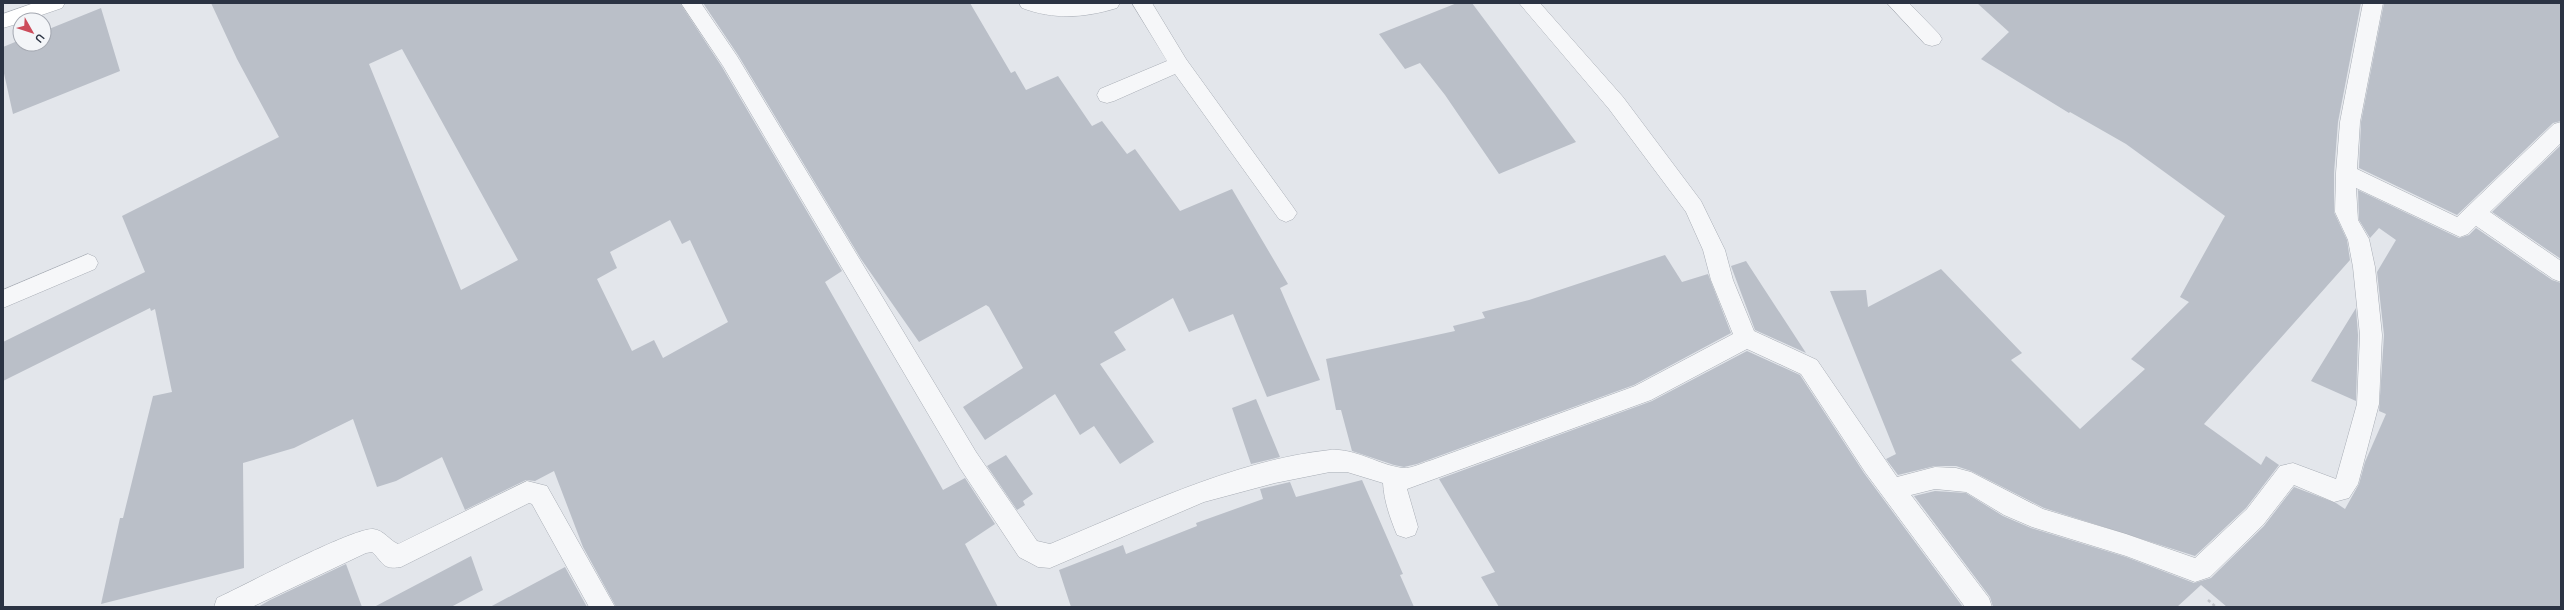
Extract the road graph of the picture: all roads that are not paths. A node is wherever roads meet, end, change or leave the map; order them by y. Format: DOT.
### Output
graph roads {
  1 [pos="55,3"];
  2 [pos="691,3"];
  3 [pos="1029,3"];
  4 [pos="1110,3"];
  5 [pos="1142,3"];
  6 [pos="1529,3"];
  7 [pos="1897,3"];
  8 [pos="2373,3"];
  9 [pos="3,21"];
  10 [pos="1932,39"];
  11 [pos="1179,64"];
  12 [pos="1107,95"];
  13 [pos="2561,130"];
  14 [pos="2346,173"];
  15 [pos="1286,213"];
  16 [pos="2476,214"];
  17 [pos="88,263"];
  18 [pos="2561,273"];
  19 [pos="3,299"];
  20 [pos="1746,338"];
  21 [pos="1394,477"];
  22 [pos="1893,489"];
  23 [pos="1406,527"];
  24 [pos="226,607"];
  25 [pos="603,607"];
  26 [pos="1980,607"];
  1 -- 9 [label="main road"];
  2 -- 21 [label="street"];
  3 -- 4 [label="street"];
  5 -- 11 [label="street"];
  6 -- 20 [label="street"];
  7 -- 10 [label="street"];
  8 -- 14 [label="street"];
  11 -- 12 [label="street"];
  11 -- 15 [label="street"];
  13 -- 16 [label="street"];
  14 -- 16 [label="street"];
  14 -- 22 [label="street"];
  16 -- 18 [label="street"];
  17 -- 19 [label="lane"];
  20 -- 21 [label="street"];
  20 -- 22 [label="street"];
  21 -- 23 [label="street"];
  22 -- 26 [label="street"];
  24 -- 25 [label="street"];
}
